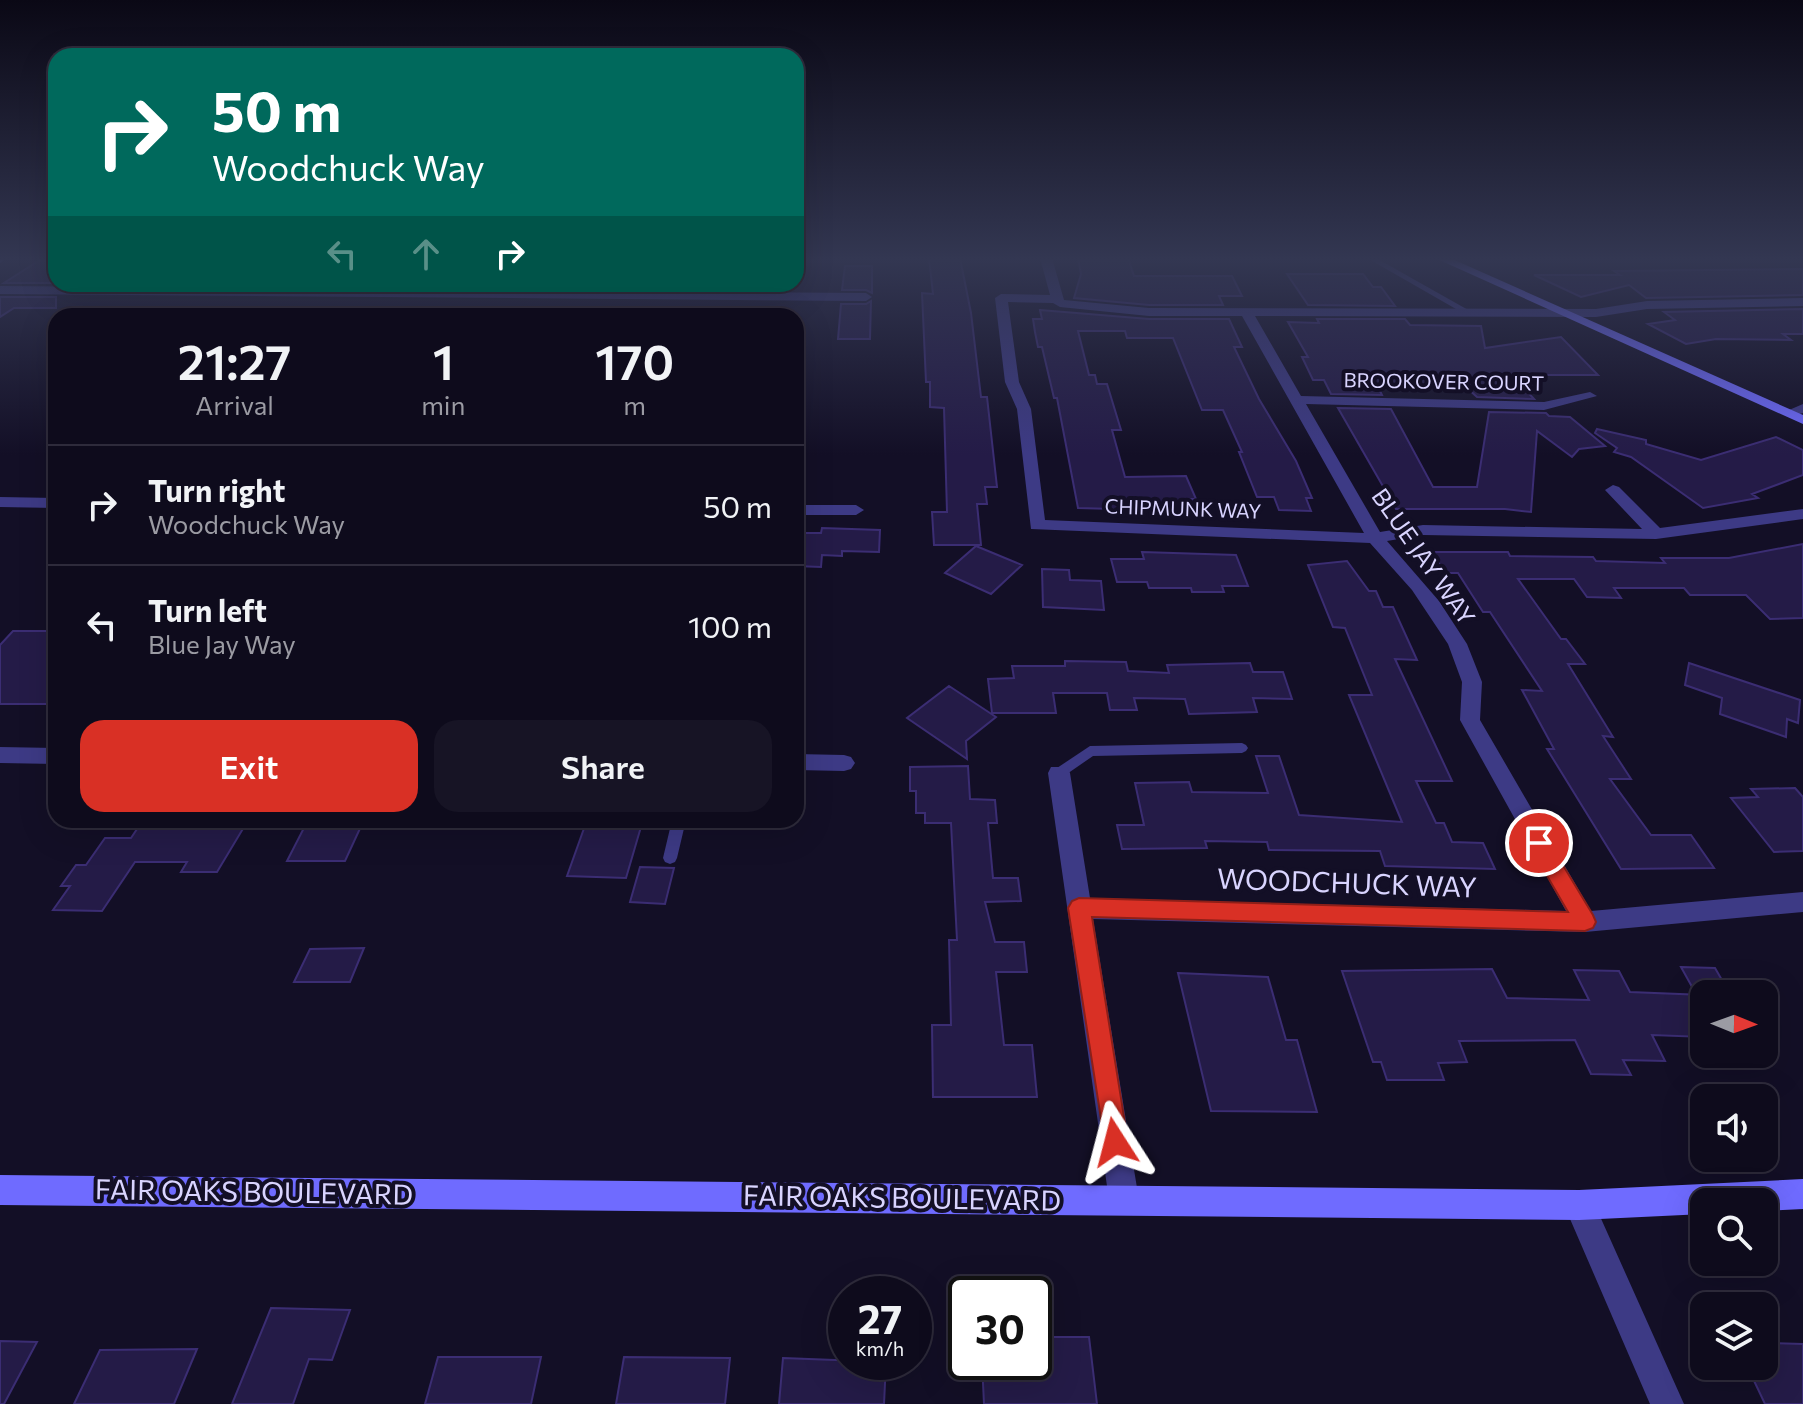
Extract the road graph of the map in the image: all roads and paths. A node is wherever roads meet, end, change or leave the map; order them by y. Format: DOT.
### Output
graph roads {
  1 [pos="1004,324"];
  2 [pos="1253,324"];
  3 [pos="1588,324"];
  4 [pos="1590,396"];
  5 [pos="1296,400"];
  6 [pos="1798,414"];
  7 [pos="1613,490"];
  8 [pos="0,502"];
  9 [pos="48,503"];
  10 [pos="804,510"];
  11 [pos="856,510"];
  12 [pos="1803,514"];
  13 [pos="1656,534"];
  14 [pos="1375,538"];
  15 [pos="1242,748"];
  16 [pos="0,755"];
  17 [pos="48,756"];
  18 [pos="804,762"];
  19 [pos="844,763"];
  20 [pos="1059,773"];
  21 [pos="677,828"];
  22 [pos="670,858"];
  23 [pos="1803,902"];
  24 [pos="1079,908"];
  25 [pos="1585,922"];
  26 [pos="0,1190"];
  27 [pos="1803,1194"];
  28 [pos="1124,1200"];
  29 [pos="1579,1205"];
  30 [pos="1667,1404"];
  1 -- 14 [label="street, CHIPMUNK WAY"];
  2 -- 5 [label="street, BLUE JAY WAY"];
  3 -- 6 [label="main road"];
  4 -- 5 [label="street, BROOKOVER COURT"];
  5 -- 14 [label="street, BLUE JAY WAY"];
  7 -- 13 [label="street"];
  8 -- 9 [label="street"];
  10 -- 11 [label="street"];
  12 -- 13 [label="street, CHIPMUNK WAY"];
  13 -- 14 [label="street, CHIPMUNK WAY"];
  14 -- 25 [label="street, BLUE JAY WAY"];
  15 -- 20 [label="lane"];
  16 -- 17 [label="street"];
  18 -- 19 [label="street"];
  20 -- 24 [label="street"];
  21 -- 22 [label="lane"];
  23 -- 25 [label="street, WOODCHUCK WAY"];
  24 -- 25 [label="street, WOODCHUCK WAY"];
  24 -- 28 [label="street"];
  26 -- 28 [label="main road, FAIR OAKS BOULEVARD"];
  27 -- 29 [label="main road, FAIR OAKS BOULEVARD"];
  28 -- 29 [label="main road, FAIR OAKS BOULEVARD"];
  29 -- 30 [label="street"];
}
